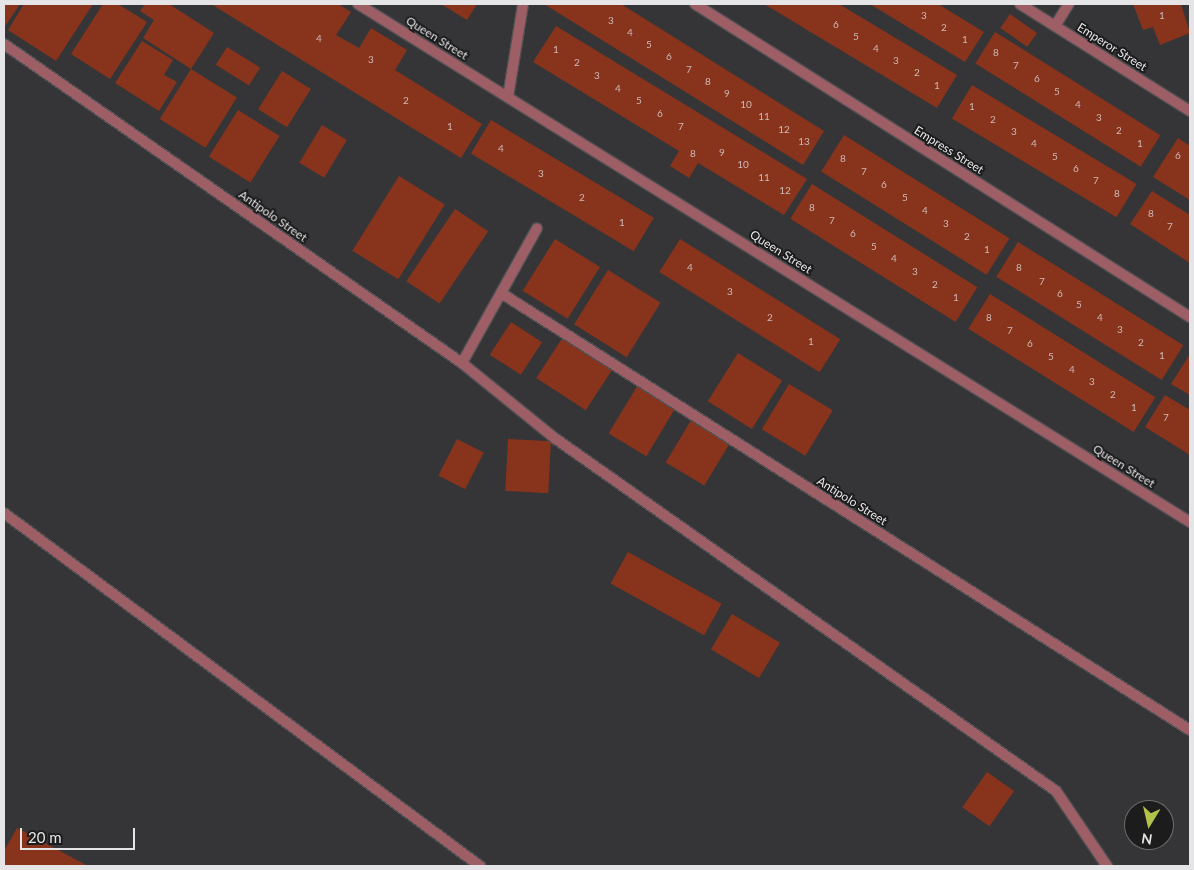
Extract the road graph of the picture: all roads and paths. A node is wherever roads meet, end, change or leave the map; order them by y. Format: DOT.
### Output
graph roads {
  1 [pos="358,4"];
  2 [pos="522,4"];
  3 [pos="694,4"];
  4 [pos="1020,4"];
  5 [pos="1069,4"];
  6 [pos="1055,26"];
  7 [pos="4,44"];
  8 [pos="508,97"];
  9 [pos="1190,111"];
  10 [pos="537,228"];
  11 [pos="501,293"];
  12 [pos="1190,317"];
  13 [pos="462,363"];
  14 [pos="4,513"];
  15 [pos="1190,522"];
  16 [pos="1190,730"];
  17 [pos="480,866"];
  18 [pos="1107,866"];
  1 -- 8 [label="street, Queen Street"];
  2 -- 8 [label="street"];
  3 -- 12 [label="street, Empress Street"];
  4 -- 6 [label="street, Emperor Street"];
  5 -- 6 [label="street"];
  6 -- 9 [label="street, Emperor Street"];
  7 -- 13 [label="street, Antipolo Street"];
  8 -- 15 [label="street, Queen Street"];
  10 -- 11 [label="street"];
  11 -- 13 [label="street"];
  11 -- 16 [label="street, Antipolo Street"];
  13 -- 18 [label="street, Antipolo Street"];
  14 -- 17 [label="street"];
}
